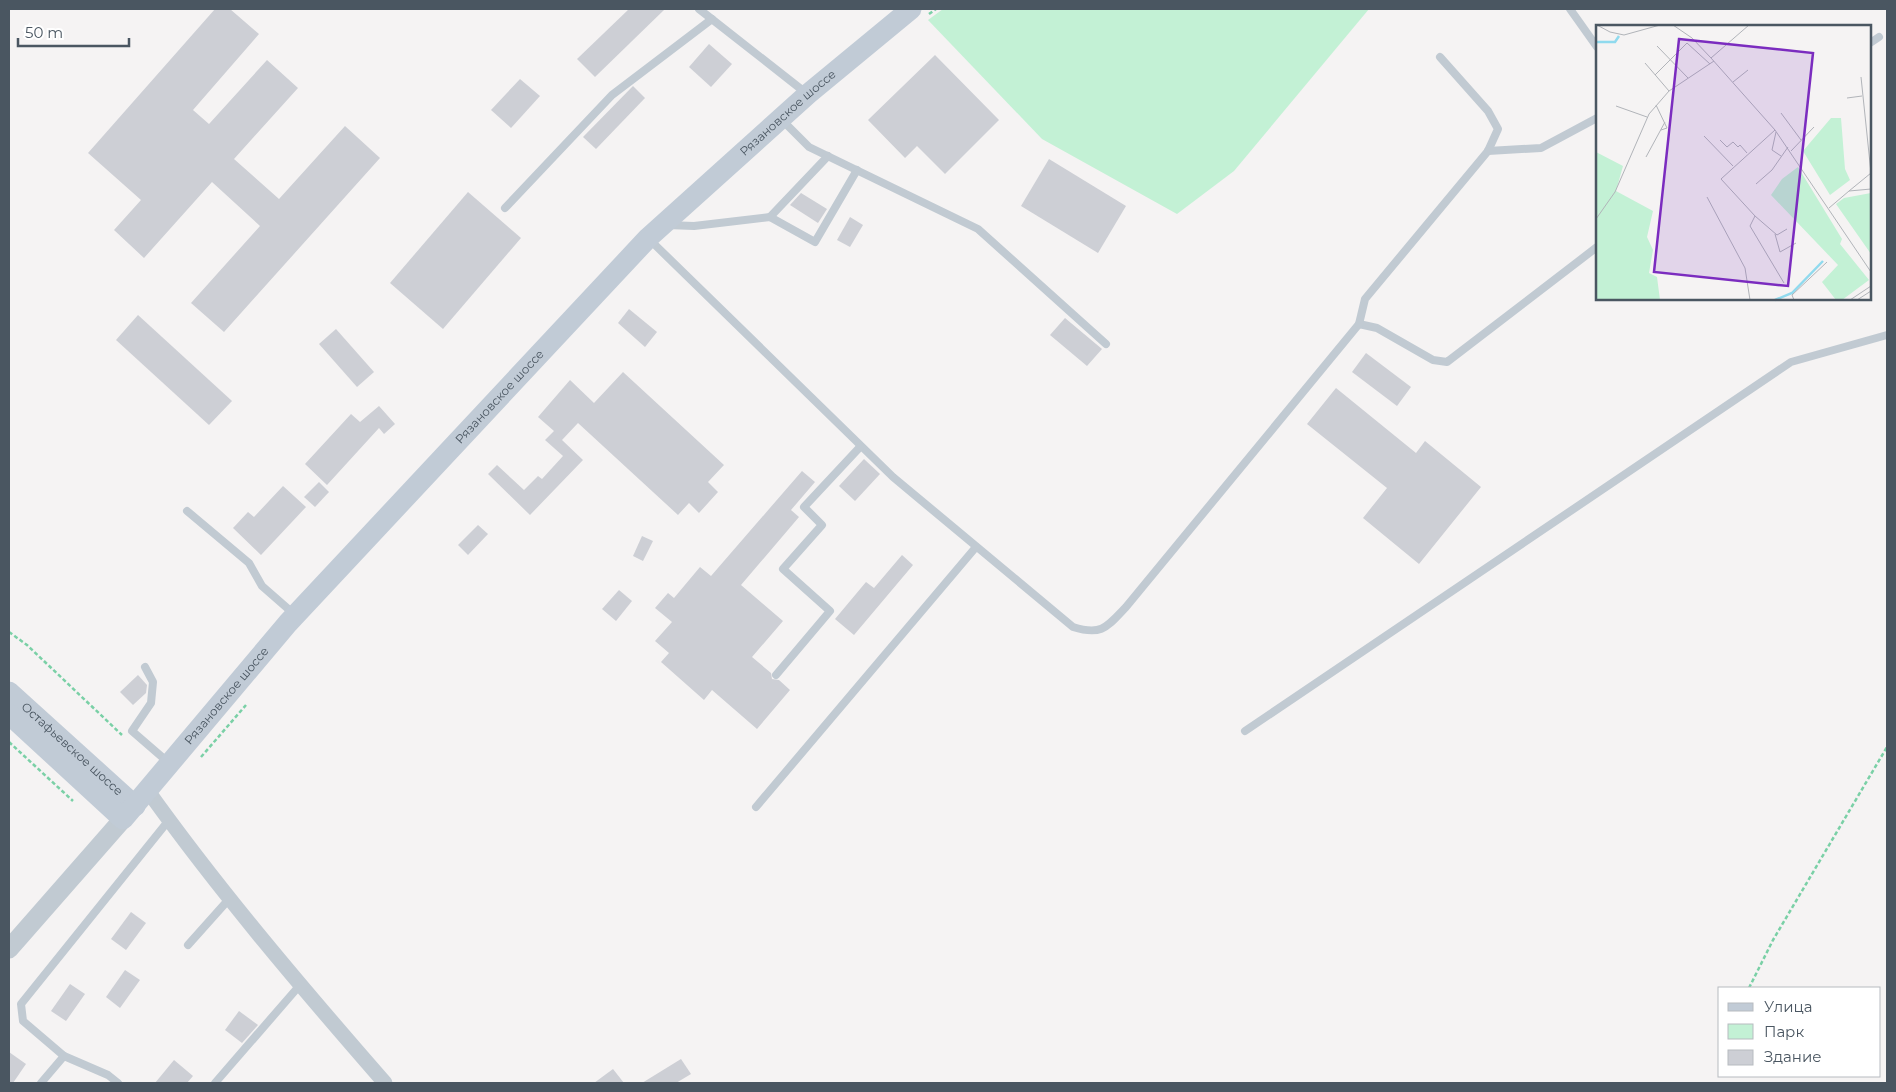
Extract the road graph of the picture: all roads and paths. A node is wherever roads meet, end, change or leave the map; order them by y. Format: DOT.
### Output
graph roads {
  1 [pos="699,9"];
  2 [pos="911,9"];
  3 [pos="1570,9"];
  4 [pos="712,19"];
  5 [pos="1879,37"];
  6 [pos="1871,42"];
  7 [pos="1596,45"];
  8 [pos="1440,57"];
  9 [pos="808,94"];
  10 [pos="780,118"];
  11 [pos="1596,119"];
  12 [pos="1488,151"];
  13 [pos="828,156"];
  14 [pos="857,170"];
  15 [pos="504,208"];
  16 [pos="770,217"];
  17 [pos="655,232"];
  18 [pos="1596,248"];
  19 [pos="1359,324"];
  20 [pos="1887,335"];
  21 [pos="1106,344"];
  22 [pos="860,446"];
  23 [pos="187,511"];
  24 [pos="976,547"];
  25 [pos="295,616"];
  26 [pos="9,632"];
  27 [pos="145,667"];
  28 [pos="776,675"];
  29 [pos="9,692"];
  30 [pos="246,705"];
  31 [pos="9,714"];
  32 [pos="1245,731"];
  33 [pos="128,741"];
  34 [pos="9,742"];
  35 [pos="1887,747"];
  36 [pos="197,761"];
  37 [pos="170,764"];
  38 [pos="74,801"];
  39 [pos="135,805"];
  40 [pos="756,807"];
  41 [pos="169,820"];
  42 [pos="230,897"];
  43 [pos="188,945"];
  44 [pos="9,949"];
  45 [pos="300,985"];
  46 [pos="1750,987"];
  47 [pos="64,1056"];
  48 [pos="42,1083"];
  49 [pos="118,1083"];
  50 [pos="215,1083"];
  51 [pos="385,1083"];
  1 -- 4 [label="lane"];
  2 -- 9 [label="main road, Рязановское шоссе"];
  3 -- 7 [label="lane"];
  4 -- 9 [label="lane"];
  4 -- 15 [label="lane"];
  5 -- 6 [label="lane"];
  8 -- 12 [label="lane"];
  9 -- 10 [label="main road, Рязановское шоссе"];
  10 -- 13 [label="lane"];
  10 -- 17 [label="main road, Рязановское шоссе"];
  11 -- 12 [label="lane"];
  12 -- 19 [label="lane"];
  13 -- 14 [label="lane"];
  13 -- 16 [label="lane"];
  14 -- 16 [label="lane"];
  14 -- 21 [label="lane"];
  16 -- 17 [label="lane"];
  17 -- 22 [label="lane"];
  17 -- 25 [label="main road, Рязановское шоссе"];
  18 -- 19 [label="lane"];
  19 -- 24 [label="lane"];
  20 -- 32 [label="lane"];
  22 -- 24 [label="lane"];
  22 -- 28 [label="lane"];
  23 -- 25 [label="lane"];
  24 -- 40 [label="lane"];
  25 -- 37 [label="main road, Рязановское шоссе"];
  26 -- 33 [label="path"];
  27 -- 37 [label="lane"];
  29 -- 39 [label="main road, Остафьевское шоссе"];
  30 -- 36 [label="path"];
  31 -- 39 [label="main road, Остафьевское шоссе"];
  34 -- 38 [label="path"];
  35 -- 46 [label="path"];
  37 -- 39 [label="main road, Рязановское шоссе"];
  39 -- 41 [label="street"];
  39 -- 44 [label="street"];
  41 -- 42 [label="street"];
  41 -- 47 [label="lane"];
  42 -- 43 [label="lane"];
  42 -- 45 [label="street"];
  45 -- 50 [label="lane"];
  45 -- 51 [label="street"];
  47 -- 48 [label="lane"];
  47 -- 49 [label="lane"];
}
